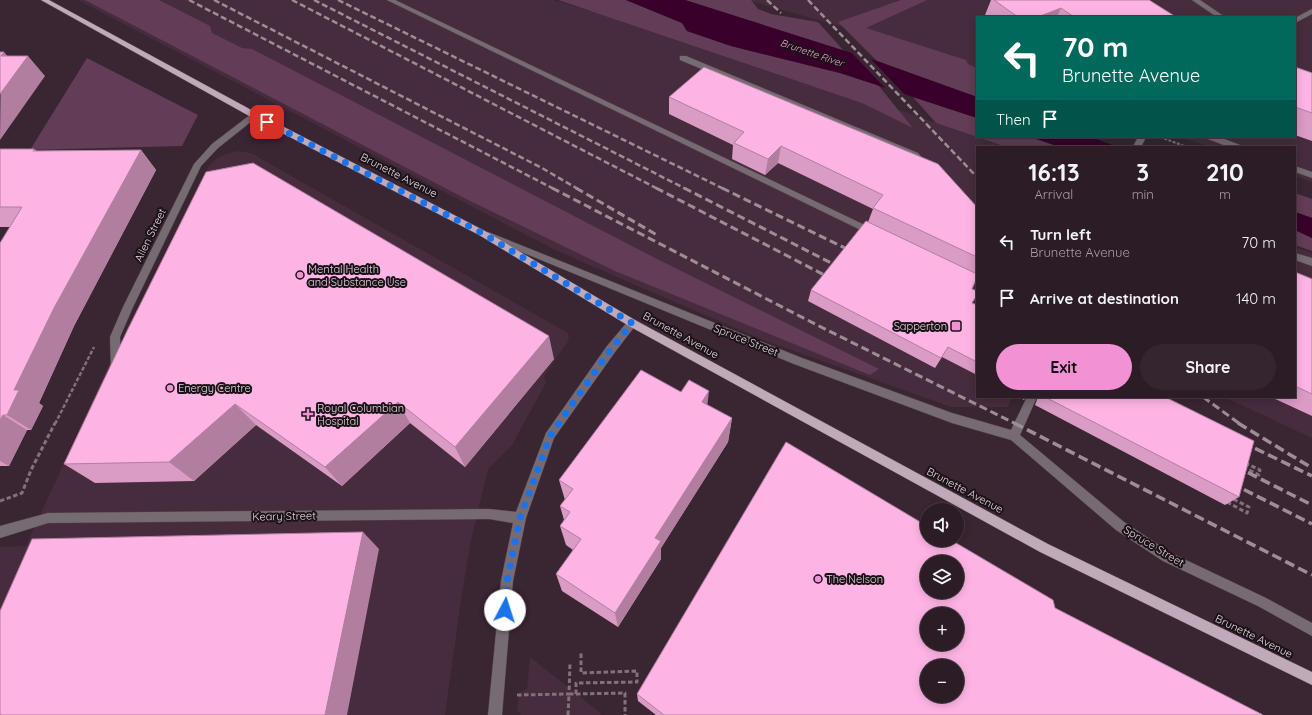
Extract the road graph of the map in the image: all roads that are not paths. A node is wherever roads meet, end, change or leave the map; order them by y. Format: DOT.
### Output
graph roads {
  1 [pos="44,0"];
  2 [pos="390,0"];
  3 [pos="1195,0"];
  4 [pos="1312,11"];
  5 [pos="1220,16"];
  6 [pos="1296,21"];
  7 [pos="683,58"];
  8 [pos="254,115"];
  9 [pos="1214,138"];
  10 [pos="1234,146"];
  11 [pos="1296,169"];
  12 [pos="930,172"];
  13 [pos="1312,175"];
  14 [pos="482,233"];
  15 [pos="877,234"];
  16 [pos="1296,256"];
  17 [pos="1312,262"];
  18 [pos="632,323"];
  19 [pos="120,376"];
  20 [pos="1032,398"];
  21 [pos="1014,436"];
  22 [pos="520,518"];
  23 [pos="0,532"];
  24 [pos="1312,630"];
  25 [pos="1312,679"];
  26 [pos="495,715"];
  1 -- 8 [label="main road, Brunette Avenue"];
  2 -- 15 [label="street"];
  3 -- 5 [label="street"];
  4 -- 6 [label="street"];
  7 -- 12 [label="street"];
  8 -- 14 [label="main road, Brunette Avenue"];
  8 -- 19 [label="street, Allen Street"];
  9 -- 10 [label="street"];
  11 -- 13 [label="street"];
  14 -- 18 [label="main road, Brunette Avenue"];
  14 -- 21 [label="street, Spruce Street"];
  16 -- 17 [label="street"];
  18 -- 22 [label="street"];
  18 -- 25 [label="main road, Brunette Avenue"];
  20 -- 21 [label="street"];
  21 -- 24 [label="street, Spruce Street"];
  22 -- 23 [label="street, Keary Street"];
  22 -- 26 [label="street"];
}
